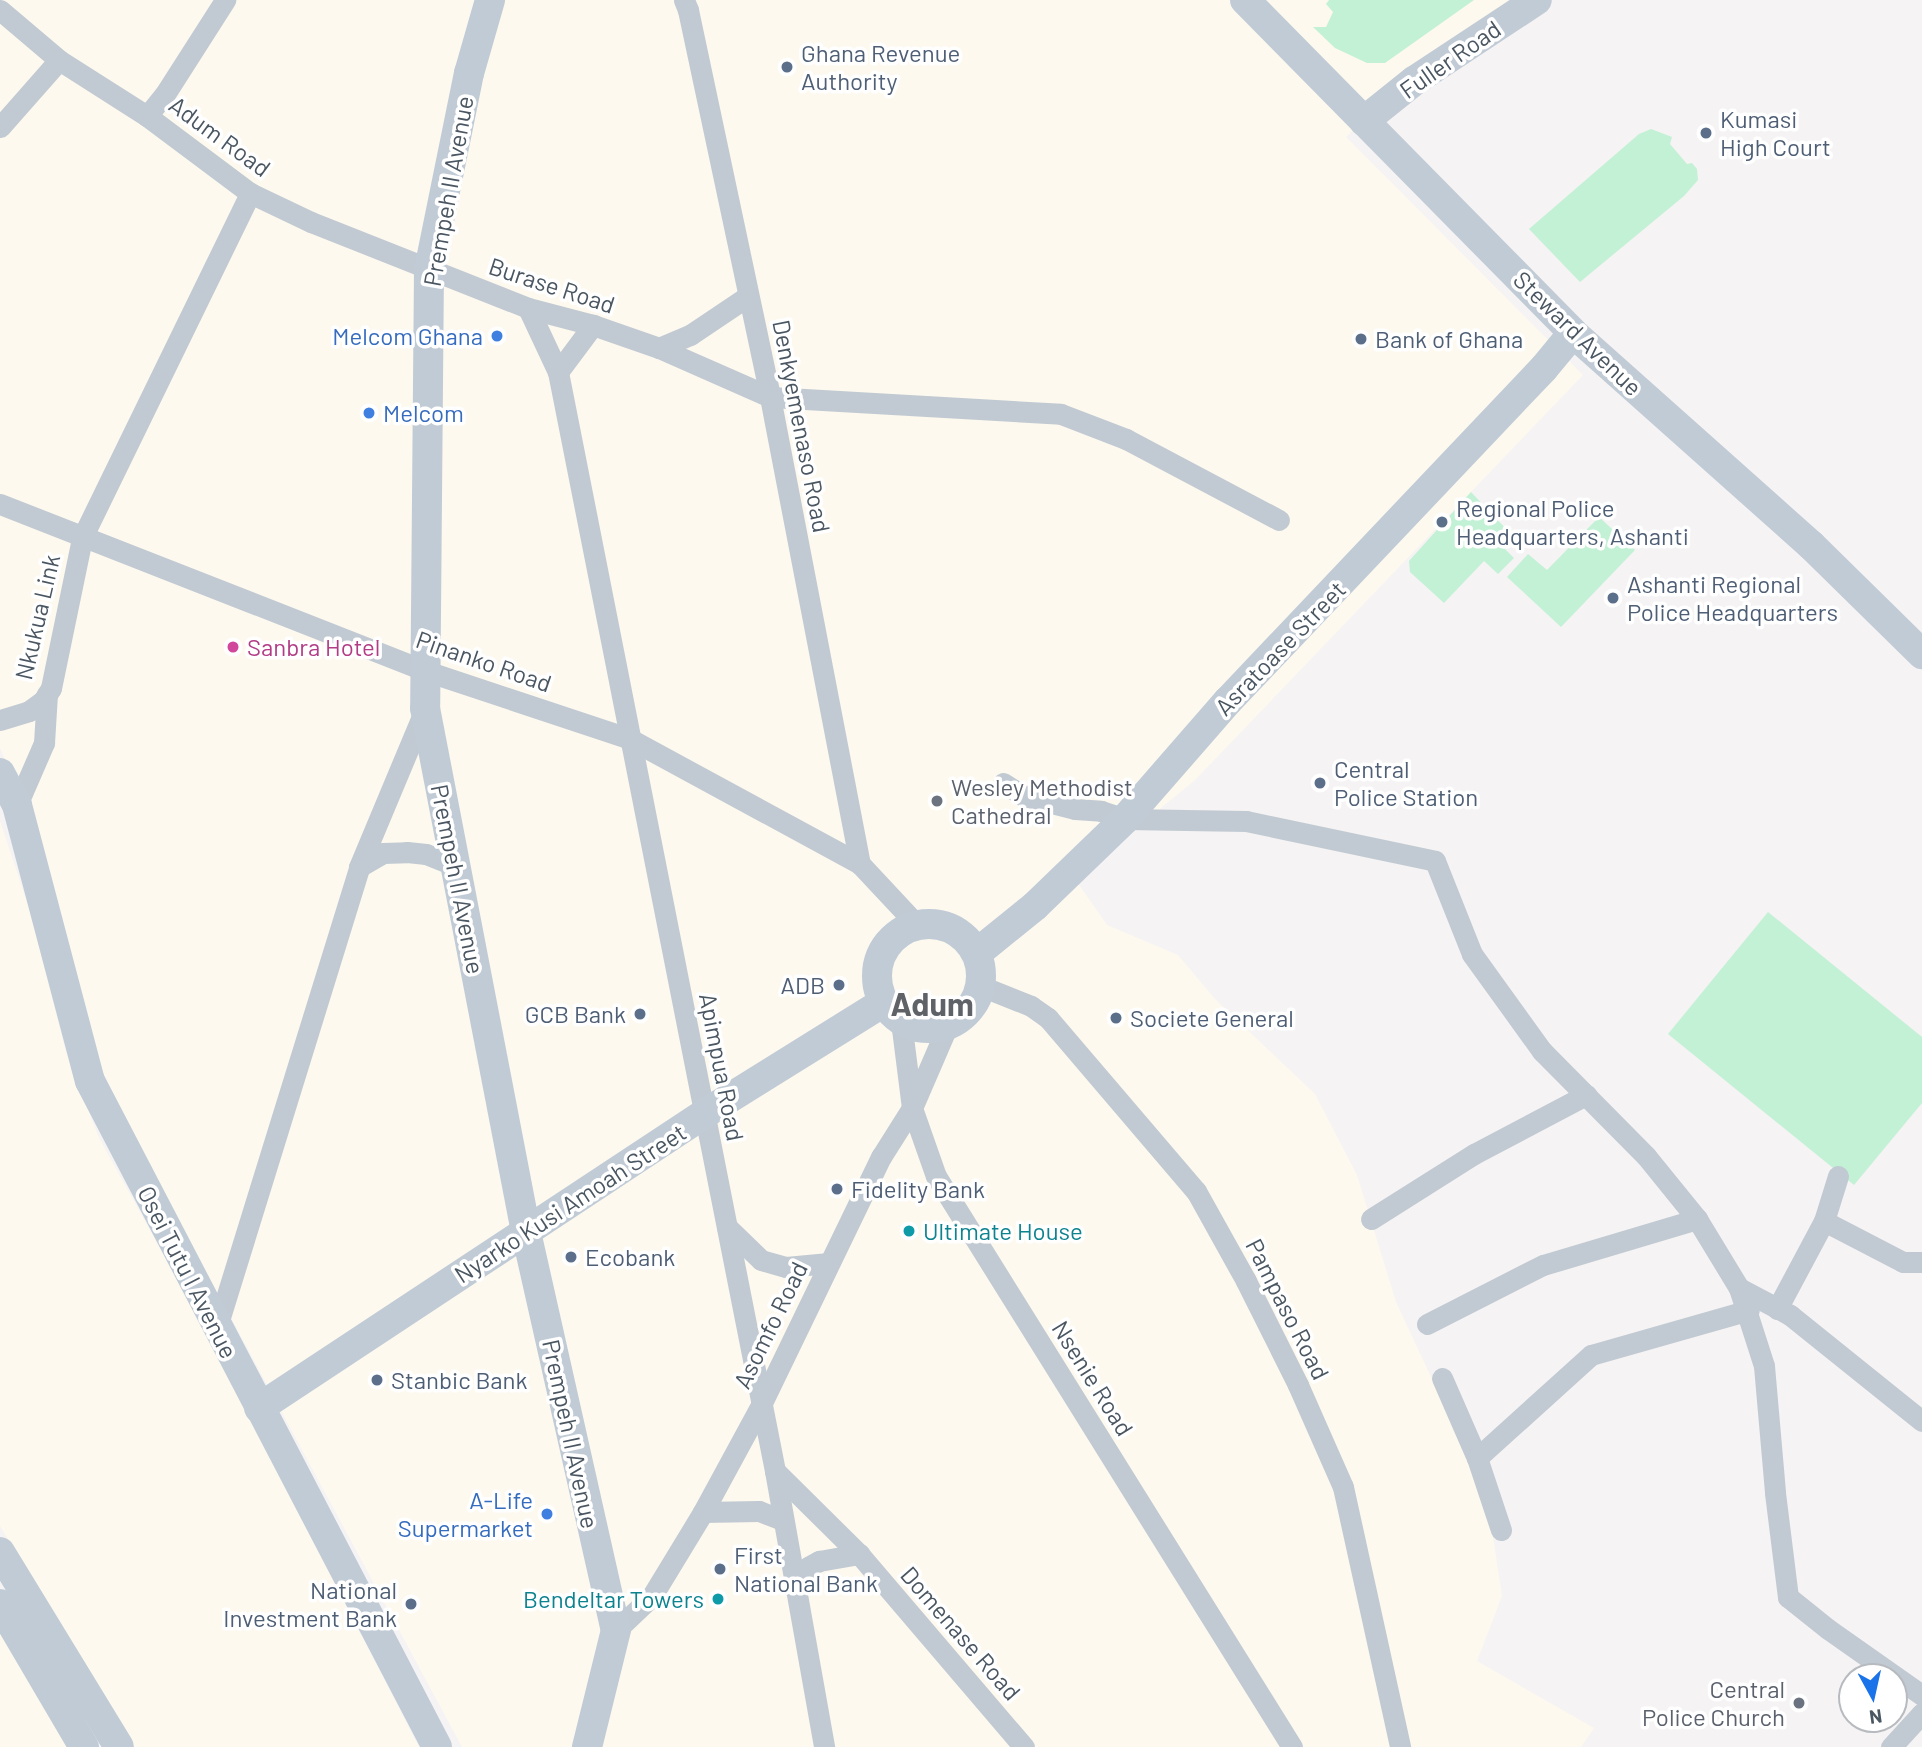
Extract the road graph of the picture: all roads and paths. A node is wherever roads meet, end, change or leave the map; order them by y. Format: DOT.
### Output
graph roads {
  1 [pos="225,0"];
  2 [pos="491,0"];
  3 [pos="684,0"];
  4 [pos="1245,0"];
  5 [pos="1537,0"];
  6 [pos="0,10"];
  7 [pos="59,60"];
  8 [pos="147,116"];
  9 [pos="1364,121"];
  10 [pos="0,127"];
  11 [pos="250,192"];
  12 [pos="429,269"];
  13 [pos="748,296"];
  14 [pos="528,308"];
  15 [pos="593,325"];
  16 [pos="1573,332"];
  17 [pos="659,348"];
  18 [pos="558,372"];
  19 [pos="770,397"];
  20 [pos="0,504"];
  21 [pos="1279,520"];
  22 [pos="82,538"];
  23 [pos="1922,654"];
  24 [pos="424,670"];
  25 [pos="47,694"];
  26 [pos="425,708"];
  27 [pos="0,720"];
  28 [pos="630,739"];
  29 [pos="0,773"];
  30 [pos="1003,783"];
  31 [pos="17,805"];
  32 [pos="1125,819"];
  33 [pos="860,864"];
  34 [pos="455,866"];
  35 [pos="359,867"];
  36 [pos="917,925"];
  37 [pos="976,953"];
  38 [pos="981,986"];
  39 [pos="893,1012"];
  40 [pos="948,1025"];
  41 [pos="1586,1095"];
  42 [pos="912,1108"];
  43 [pos="704,1114"];
  44 [pos="1838,1176"];
  45 [pos="1371,1219"];
  46 [pos="1697,1219"];
  47 [pos="1824,1221"];
  48 [pos="727,1227"];
  49 [pos="526,1232"];
  50 [pos="1922,1262"];
  51 [pos="829,1263"];
  52 [pos="1739,1288"];
  53 [pos="1777,1308"];
  54 [pos="1749,1310"];
  55 [pos="1427,1324"];
  56 [pos="218,1327"];
  57 [pos="1442,1378"];
  58 [pos="761,1405"];
  59 [pos="259,1408"];
  60 [pos="1922,1421"];
  61 [pos="1478,1458"];
  62 [pos="775,1471"];
  63 [pos="703,1513"];
  64 [pos="782,1520"];
  65 [pos="1501,1530"];
  66 [pos="0,1552"];
  67 [pos="859,1554"];
  68 [pos="794,1588"];
  69 [pos="7,1596"];
  70 [pos="616,1630"];
  71 [pos="1922,1695"];
  72 [pos="1922,1713"];
  73 [pos="84,1747"];
  74 [pos="119,1747"];
  75 [pos="437,1747"];
  76 [pos="587,1747"];
  77 [pos="824,1747"];
  78 [pos="1024,1747"];
  79 [pos="1292,1747"];
  80 [pos="1400,1747"];
  81 [pos="1891,1747"];
  1 -- 8 [label="street"];
  2 -- 12 [label="street, Prempeh II Avenue"];
  3 -- 13 [label="street, Denkyemenaso Road"];
  4 -- 9 [label="street, Steward Avenue"];
  5 -- 9 [label="street, Fuller Road"];
  6 -- 7 [label="street, Adum Road"];
  7 -- 8 [label="street, Adum Road"];
  7 -- 10 [label="street"];
  8 -- 11 [label="street, Adum Road"];
  9 -- 16 [label="street, Steward Avenue"];
  11 -- 12 [label="street, Adum Road"];
  11 -- 22 [label="street, Nkukua Link"];
  12 -- 14 [label="street, Burase Road"];
  12 -- 24 [label="street, Prempeh II Avenue"];
  13 -- 17 [label="street"];
  13 -- 19 [label="street, Denkyemenaso Road"];
  14 -- 15 [label="street, Burase Road"];
  14 -- 18 [label="street, Apimpua Road"];
  15 -- 17 [label="street, Burase Road"];
  15 -- 18 [label="street"];
  16 -- 23 [label="street, Steward Avenue"];
  16 -- 32 [label="street, Asratoase Street"];
  17 -- 19 [label="street, Burase Road"];
  18 -- 28 [label="street, Apimpua Road"];
  19 -- 21 [label="street"];
  19 -- 33 [label="street, Denkyemenaso Road"];
  20 -- 22 [label="street, Pinanko Road"];
  22 -- 24 [label="street, Pinanko Road"];
  22 -- 25 [label="street, Nkukua Link"];
  24 -- 26 [label="street, Prempeh II Avenue"];
  24 -- 28 [label="street, Pinanko Road"];
  25 -- 27 [label="street, Nkukua Link"];
  25 -- 31 [label="street"];
  26 -- 34 [label="street, Prempeh II Avenue"];
  26 -- 35 [label="street"];
  28 -- 33 [label="street, Pinanko Road"];
  28 -- 43 [label="street, Apimpua Road"];
  29 -- 31 [label="street, Osei Tutu I Avenue"];
  30 -- 32 [label="street"];
  31 -- 56 [label="street, Osei Tutu I Avenue"];
  32 -- 37 [label="street, Asratoase Street"];
  32 -- 41 [label="street"];
  33 -- 36 [label="street, Pinanko Road"];
  34 -- 35 [label="street"];
  34 -- 49 [label="street, Prempeh II Avenue"];
  35 -- 56 [label="street"];
  36 -- 37 [label="street"];
  36 -- 39 [label="street"];
  37 -- 38 [label="street"];
  38 -- 40 [label="street"];
  38 -- 80 [label="street, Pampaso Road"];
  39 -- 40 [label="street"];
  39 -- 42 [label="street"];
  39 -- 43 [label="street, Nyarko Kusi Amoah Street"];
  40 -- 42 [label="street"];
  41 -- 45 [label="street"];
  41 -- 46 [label="street"];
  42 -- 51 [label="street, Asomfo Road"];
  42 -- 79 [label="street, Nsenie Road"];
  43 -- 48 [label="street, Apimpua Road"];
  43 -- 49 [label="street, Nyarko Kusi Amoah Street"];
  44 -- 47 [label="street"];
  46 -- 52 [label="street"];
  46 -- 55 [label="street"];
  47 -- 50 [label="street"];
  47 -- 53 [label="street"];
  48 -- 51 [label="street"];
  48 -- 58 [label="street, Apimpua Road"];
  49 -- 59 [label="street, Nyarko Kusi Amoah Street"];
  49 -- 70 [label="street, Prempeh II Avenue"];
  51 -- 58 [label="street, Asomfo Road"];
  52 -- 53 [label="street"];
  52 -- 54 [label="street"];
  53 -- 60 [label="street"];
  54 -- 61 [label="street"];
  54 -- 71 [label="street"];
  56 -- 59 [label="street, Osei Tutu I Avenue"];
  57 -- 61 [label="street"];
  58 -- 62 [label="street, Apimpua Road"];
  58 -- 63 [label="street, Asomfo Road"];
  59 -- 75 [label="street, Osei Tutu I Avenue"];
  61 -- 65 [label="street"];
  62 -- 64 [label="street, Apimpua Road"];
  62 -- 67 [label="street, Domenase Road"];
  63 -- 64 [label="street"];
  63 -- 70 [label="street, Asomfo Road"];
  64 -- 68 [label="street, Apimpua Road"];
  66 -- 69 [label="street"];
  67 -- 68 [label="street"];
  67 -- 78 [label="street, Domenase Road"];
  68 -- 77 [label="street, Apimpua Road"];
  69 -- 73 [label="street"];
  69 -- 74 [label="street"];
  70 -- 76 [label="street, Prempeh II Avenue"];
  72 -- 81 [label="street"];
}
